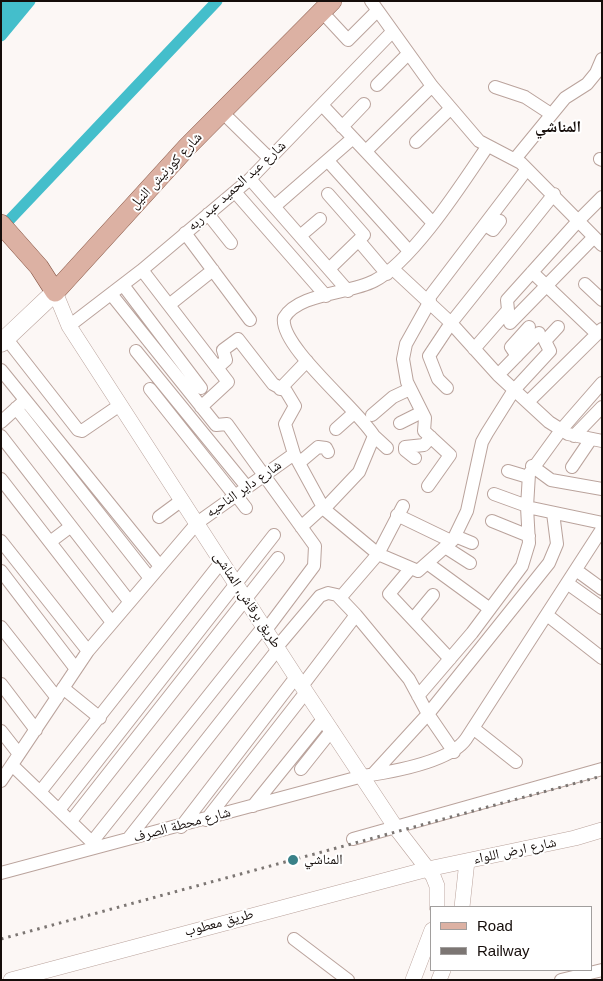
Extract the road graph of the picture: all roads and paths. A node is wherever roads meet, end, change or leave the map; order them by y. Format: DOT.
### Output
graph roads {
  1 [pos="324,5"];
  2 [pos="374,6"];
  3 [pos="392,32"];
  4 [pos="408,54"];
  5 [pos="602,59"];
  6 [pos="377,85"];
  7 [pos="432,86"];
  8 [pos="496,87"];
  9 [pos="364,104"];
  10 [pos="322,105"];
  11 [pos="450,109"];
  12 [pos="222,112"];
  13 [pos="551,114"];
  14 [pos="342,126"];
  15 [pos="353,138"];
  16 [pos="416,142"];
  17 [pos="487,147"];
  18 [pos="366,151"];
  19 [pos="270,159"];
  20 [pos="514,159"];
  21 [pos="328,161"];
  22 [pos="527,169"];
  23 [pos="250,179"];
  24 [pos="235,192"];
  25 [pos="328,194"];
  26 [pos="554,194"];
  27 [pos="602,197"];
  28 [pos="275,206"];
  29 [pos="208,214"];
  30 [pos="320,219"];
  31 [pos="579,220"];
  32 [pos="500,221"];
  33 [pos="432,222"];
  34 [pos="1,224"];
  35 [pos="485,225"];
  36 [pos="186,233"];
  37 [pos="300,236"];
  38 [pos="359,241"];
  39 [pos="598,241"];
  40 [pos="231,243"];
  41 [pos="409,251"];
  42 [pos="328,269"];
  43 [pos="142,270"];
  44 [pos="213,270"];
  45 [pos="390,271"];
  46 [pos="532,272"];
  47 [pos="123,284"];
  48 [pos="585,284"];
  49 [pos="547,285"];
  50 [pos="52,287"];
  51 [pos="348,291"];
  52 [pos="111,294"];
  53 [pos="326,296"];
  54 [pos="429,300"];
  55 [pos="602,300"];
  56 [pos="169,305"];
  57 [pos="250,320"];
  58 [pos="451,323"];
  59 [pos="510,323"];
  60 [pos="68,326"];
  61 [pos="558,327"];
  62 [pos="534,330"];
  63 [pos="599,331"];
  64 [pos="3,336"];
  65 [pos="474,349"];
  66 [pos="136,351"];
  67 [pos="307,361"];
  68 [pos="217,368"];
  69 [pos="1,370"];
  70 [pos="498,376"];
  71 [pos="602,383"];
  72 [pos="201,388"];
  73 [pos="447,388"];
  74 [pos="150,389"];
  75 [pos="280,389"];
  76 [pos="410,389"];
  77 [pos="514,390"];
  78 [pos="26,399"];
  79 [pos="528,402"];
  80 [pos="120,405"];
  81 [pos="201,407"];
  82 [pos="602,407"];
  83 [pos="16,408"];
  84 [pos="422,412"];
  85 [pos="354,413"];
  86 [pos="372,415"];
  87 [pos="1,422"];
  88 [pos="400,423"];
  89 [pos="336,429"];
  90 [pos="561,430"];
  91 [pos="1,436"];
  92 [pos="374,436"];
  93 [pos="574,436"];
  94 [pos="431,437"];
  95 [pos="597,438"];
  96 [pos="387,448"];
  97 [pos="328,452"];
  98 [pos="297,458"];
  99 [pos="415,458"];
  100 [pos="572,467"];
  101 [pos="508,471"];
  102 [pos="530,472"];
  103 [pos="265,474"];
  104 [pos="1,479"];
  105 [pos="428,486"];
  106 [pos="246,487"];
  107 [pos="602,489"];
  108 [pos="494,494"];
  109 [pos="235,495"];
  110 [pos="182,500"];
  111 [pos="527,507"];
  112 [pos="246,508"];
  113 [pos="323,508"];
  114 [pos="553,513"];
  115 [pos="159,517"];
  116 [pos="492,521"];
  117 [pos="197,523"];
  118 [pos="602,523"];
  119 [pos="302,527"];
  120 [pos="66,530"];
  121 [pos="274,535"];
  122 [pos="529,536"];
  123 [pos="600,537"];
  124 [pos="1,541"];
  125 [pos="450,541"];
  126 [pos="50,542"];
  127 [pos="472,543"];
  128 [pos="378,554"];
  129 [pos="278,558"];
  130 [pos="222,561"];
  131 [pos="470,562"];
  132 [pos="427,563"];
  133 [pos="159,565"];
  134 [pos="410,569"];
  135 [pos="576,570"];
  136 [pos="1,571"];
  137 [pos="149,577"];
  138 [pos="567,583"];
  139 [pos="237,585"];
  140 [pos="602,589"];
  141 [pos="433,595"];
  142 [pos="340,598"];
  143 [pos="246,599"];
  144 [pos="129,601"];
  145 [pos="602,608"];
  146 [pos="490,609"];
  147 [pos="356,615"];
  148 [pos="547,615"];
  149 [pos="413,619"];
  150 [pos="111,622"];
  151 [pos="1,627"];
  152 [pos="265,628"];
  153 [pos="278,648"];
  154 [pos="88,651"];
  155 [pos="602,658"];
  156 [pos="450,659"];
  157 [pos="76,669"];
  158 [pos="1,684"];
  159 [pos="302,685"];
  160 [pos="60,693"];
  161 [pos="418,696"];
  162 [pos="428,714"];
  163 [pos="100,718"];
  164 [pos="328,724"];
  165 [pos="473,728"];
  166 [pos="36,730"];
  167 [pos="1,731"];
  168 [pos="454,752"];
  169 [pos="16,760"];
  170 [pos="516,762"];
  171 [pos="300,769"];
  172 [pos="602,770"];
  173 [pos="368,775"];
  174 [pos="2,779"];
  175 [pos="40,792"];
  176 [pos="252,806"];
  177 [pos="60,810"];
  178 [pos="206,820"];
  179 [pos="71,821"];
  180 [pos="180,827"];
  181 [pos="396,828"];
  182 [pos="602,830"];
  183 [pos="128,839"];
  184 [pos="353,839"];
  185 [pos="95,845"];
  186 [pos="463,862"];
  187 [pos="429,865"];
  188 [pos="1,873"];
  189 [pos="437,906"];
  190 [pos="462,906"];
  191 [pos="430,935"];
  192 [pos="294,939"];
  193 [pos="602,970"];
  194 [pos="11,980"];
  195 [pos="348,980"];
  196 [pos="413,980"];
  197 [pos="561,980"];
  1 -- 2 [label="street"];
  1 -- 12 [label="main road, شارع كورنيش النيل"];
  1 -- 50 [label="main road, شارع كورنيش النيل"];
  2 -- 3 [label="street"];
  3 -- 4 [label="street"];
  3 -- 10 [label="street, شارع عبد الحميد عبد ربه"];
  4 -- 6 [label="street"];
  4 -- 7 [label="street"];
  5 -- 13 [label="street"];
  7 -- 11 [label="street"];
  7 -- 18 [label="street"];
  8 -- 13 [label="street"];
  9 -- 14 [label="street"];
  10 -- 14 [label="street"];
  10 -- 19 [label="street, شارع عبد الحميد عبد ربه"];
  11 -- 16 [label="street"];
  11 -- 17 [label="street"];
  12 -- 19 [label="street"];
  12 -- 50 [label="main road, شارع كورنيش النيل"];
  13 -- 20 [label="street"];
  14 -- 15 [label="street"];
  15 -- 18 [label="street"];
  15 -- 21 [label="street"];
  17 -- 20 [label="street"];
  17 -- 33 [label="street"];
  18 -- 33 [label="street"];
  19 -- 23 [label="street, شارع عبد الحميد عبد ربه"];
  20 -- 22 [label="street"];
  21 -- 28 [label="street"];
  21 -- 41 [label="street"];
  22 -- 26 [label="street"];
  22 -- 35 [label="street"];
  23 -- 24 [label="street, شارع عبد الحميد عبد ربه"];
  23 -- 28 [label="street"];
  24 -- 29 [label="street, شارع عبد الحميد عبد ربه"];
  24 -- 53 [label="street"];
  25 -- 38 [label="street"];
  26 -- 31 [label="street"];
  26 -- 58 [label="street"];
  27 -- 31 [label="street"];
  28 -- 37 [label="street"];
  29 -- 36 [label="street, شارع عبد الحميد عبد ربه"];
  29 -- 40 [label="street"];
  30 -- 37 [label="street"];
  31 -- 39 [label="street"];
  31 -- 46 [label="street"];
  32 -- 35 [label="street"];
  33 -- 41 [label="street"];
  34 -- 50 [label="main road"];
  35 -- 54 [label="street"];
  36 -- 43 [label="street, شارع عبد الحميد عبد ربه"];
  36 -- 44 [label="street"];
  37 -- 42 [label="street"];
  38 -- 42 [label="street"];
  38 -- 45 [label="street"];
  39 -- 49 [label="street"];
  41 -- 45 [label="street"];
  42 -- 51 [label="street"];
  43 -- 47 [label="street, شارع عبد الحميد عبد ربه"];
  43 -- 56 [label="street"];
  44 -- 56 [label="street"];
  44 -- 57 [label="street"];
  45 -- 51 [label="street"];
  45 -- 54 [label="street"];
  46 -- 49 [label="street"];
  46 -- 65 [label="street"];
  47 -- 52 [label="street, شارع عبد الحميد عبد ربه"];
  47 -- 72 [label="street"];
  48 -- 55 [label="street"];
  49 -- 59 [label="street"];
  49 -- 63 [label="street"];
  50 -- 60 [label="street, طريق برقاش, المناشى"];
  50 -- 64 [label="main road, شارع كورنيش النيل"];
  51 -- 53 [label="street"];
  52 -- 60 [label="street, شارع عبد الحميد عبد ربه"];
  52 -- 81 [label="street"];
  53 -- 67 [label="street"];
  54 -- 58 [label="street"];
  54 -- 76 [label="street"];
  56 -- 68 [label="street"];
  58 -- 65 [label="street"];
  58 -- 73 [label="street"];
  60 -- 80 [label="street, طريق برقاش, المناشى"];
  61 -- 77 [label="street"];
  62 -- 70 [label="street"];
  63 -- 79 [label="street"];
  64 -- 80 [label="street"];
  65 -- 70 [label="street"];
  66 -- 106 [label="street"];
  67 -- 75 [label="street"];
  67 -- 85 [label="street"];
  68 -- 75 [label="street"];
  68 -- 81 [label="street"];
  69 -- 78 [label="street"];
  70 -- 77 [label="street"];
  71 -- 90 [label="street"];
  74 -- 109 [label="street"];
  75 -- 98 [label="street"];
  76 -- 84 [label="street"];
  76 -- 86 [label="street"];
  77 -- 79 [label="street"];
  77 -- 125 [label="street"];
  78 -- 83 [label="street"];
  78 -- 133 [label="street"];
  79 -- 90 [label="street"];
  80 -- 110 [label="street, طريق برقاش, المناشى"];
  81 -- 103 [label="street"];
  82 -- 93 [label="street"];
  83 -- 87 [label="street"];
  83 -- 137 [label="street"];
  84 -- 88 [label="street"];
  84 -- 94 [label="street"];
  85 -- 89 [label="street"];
  85 -- 92 [label="street"];
  90 -- 93 [label="street"];
  90 -- 102 [label="street"];
  91 -- 144 [label="street"];
  92 -- 96 [label="street"];
  92 -- 113 [label="street"];
  93 -- 95 [label="street"];
  94 -- 99 [label="street"];
  94 -- 105 [label="street"];
  95 -- 100 [label="street"];
  97 -- 98 [label="street"];
  98 -- 103 [label="street, شارع داير الناحيه"];
  98 -- 113 [label="street, شارع داير الناحيه"];
  101 -- 102 [label="street"];
  102 -- 107 [label="street"];
  102 -- 111 [label="street"];
  103 -- 106 [label="street, شارع داير الناحيه"];
  103 -- 119 [label="street"];
  104 -- 126 [label="street"];
  106 -- 109 [label="street, شارع داير الناحيه"];
  108 -- 111 [label="street"];
  109 -- 112 [label="street"];
  109 -- 117 [label="street, شارع داير الناحيه"];
  110 -- 115 [label="street"];
  110 -- 117 [label="street, طريق برقاش, المناشى"];
  111 -- 114 [label="street"];
  111 -- 122 [label="street"];
  113 -- 119 [label="street"];
  113 -- 128 [label="street, شارع داير الناحيه"];
  114 -- 118 [label="street"];
  114 -- 162 [label="street"];
  116 -- 122 [label="street"];
  117 -- 130 [label="street, طريق برقاش, المناشى"];
  117 -- 133 [label="street, شارع داير الناحيه"];
  119 -- 152 [label="street"];
  120 -- 126 [label="street"];
  121 -- 139 [label="street"];
  122 -- 146 [label="street"];
  123 -- 135 [label="street"];
  124 -- 154 [label="street"];
  125 -- 127 [label="street"];
  125 -- 128 [label="street"];
  125 -- 131 [label="street"];
  125 -- 132 [label="street"];
  126 -- 150 [label="street"];
  128 -- 134 [label="street, شارع داير الناحيه"];
  128 -- 142 [label="street"];
  129 -- 143 [label="street"];
  130 -- 139 [label="street, طريق برقاش, المناشى"];
  130 -- 163 [label="street"];
  132 -- 134 [label="street"];
  132 -- 146 [label="street"];
  133 -- 137 [label="street, شارع داير الناحيه"];
  134 -- 149 [label="street"];
  135 -- 138 [label="street"];
  135 -- 140 [label="street"];
  136 -- 157 [label="street"];
  137 -- 144 [label="street, شارع داير الناحيه"];
  138 -- 145 [label="street"];
  138 -- 148 [label="street"];
  139 -- 143 [label="street, طريق برقاش, المناشى"];
  139 -- 177 [label="street"];
  141 -- 149 [label="street"];
  142 -- 147 [label="street"];
  142 -- 153 [label="street"];
  143 -- 152 [label="street, طريق برقاش, المناشى"];
  143 -- 179 [label="street"];
  144 -- 150 [label="street, شارع داير الناحيه"];
  146 -- 156 [label="street"];
  147 -- 159 [label="street"];
  147 -- 161 [label="street"];
  148 -- 155 [label="street"];
  148 -- 165 [label="street"];
  149 -- 156 [label="street"];
  150 -- 154 [label="street, شارع داير الناحيه"];
  151 -- 160 [label="street"];
  152 -- 153 [label="street, طريق برقاش, المناشى"];
  152 -- 185 [label="street"];
  153 -- 159 [label="street, طريق برقاش, المناشى"];
  153 -- 183 [label="street"];
  154 -- 157 [label="street, شارع داير الناحيه"];
  156 -- 161 [label="street"];
  157 -- 160 [label="street, شارع داير الناحيه"];
  158 -- 166 [label="street"];
  159 -- 164 [label="street, طريق برقاش, المناشى"];
  159 -- 178 [label="street"];
  159 -- 180 [label="street"];
  160 -- 163 [label="street"];
  160 -- 166 [label="street, شارع داير الناحيه"];
  161 -- 162 [label="street"];
  162 -- 168 [label="street"];
  162 -- 173 [label="street"];
  163 -- 175 [label="street"];
  164 -- 171 [label="street"];
  164 -- 173 [label="street, طريق برقاش, المناشى"];
  164 -- 176 [label="street"];
  165 -- 168 [label="street"];
  165 -- 170 [label="street"];
  166 -- 169 [label="street, شارع داير الناحيه"];
  167 -- 169 [label="street"];
  168 -- 173 [label="street, شارع محطة الصرف"];
  169 -- 174 [label="street, شارع داير الناحيه"];
  169 -- 175 [label="street"];
  172 -- 181 [label="street"];
  173 -- 176 [label="street, شارع محطة الصرف"];
  173 -- 181 [label="street, طريق برقاش, المناشى"];
  175 -- 177 [label="street"];
  176 -- 178 [label="street, شارع محطة الصرف"];
  177 -- 179 [label="street"];
  178 -- 180 [label="street, شارع محطة الصرف"];
  179 -- 185 [label="street"];
  180 -- 183 [label="street, شارع محطة الصرف"];
  181 -- 184 [label="street"];
  181 -- 187 [label="street, طريق برقاش, المناشى"];
  182 -- 186 [label="street, شارع ارض اللواء"];
  183 -- 185 [label="street, شارع محطة الصرف"];
  185 -- 188 [label="street, شارع محطة الصرف"];
  186 -- 187 [label="street, شارع ارض اللواء"];
  186 -- 190 [label="street"];
  187 -- 189 [label="street, طريق برقاش, المناشى"];
  187 -- 194 [label="street, طريق معطوب"];
  191 -- 196 [label="street"];
  192 -- 195 [label="street"];
  193 -- 197 [label="street"];
}
